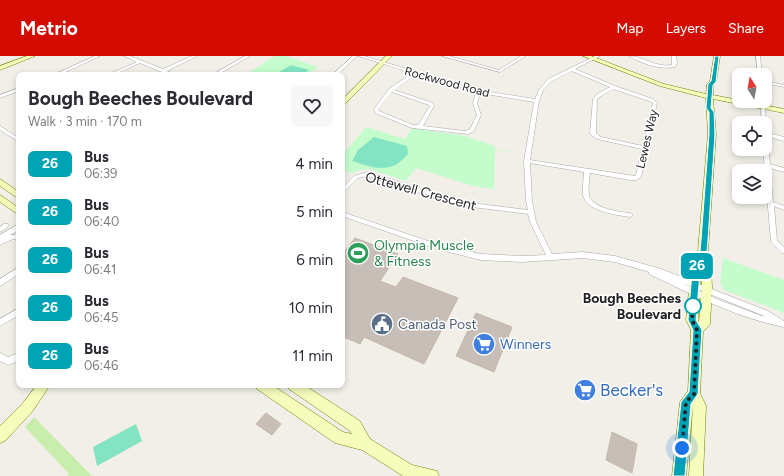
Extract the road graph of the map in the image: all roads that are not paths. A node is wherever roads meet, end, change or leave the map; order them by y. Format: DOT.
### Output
graph roads {
  1 [pos="25,56"];
  2 [pos="32,56"];
  3 [pos="98,56"];
  4 [pos="126,56"];
  5 [pos="195,56"];
  6 [pos="248,56"];
  7 [pos="355,56"];
  8 [pos="360,56"];
  9 [pos="389,56"];
  10 [pos="444,56"];
  11 [pos="461,56"];
  12 [pos="524,56"];
  13 [pos="631,56"];
  14 [pos="674,56"];
  15 [pos="717,56"];
  16 [pos="758,56"];
  17 [pos="592,57"];
  18 [pos="457,59"];
  19 [pos="140,62"];
  20 [pos="382,63"];
  21 [pos="0,67"];
  22 [pos="759,68"];
  23 [pos="571,69"];
  24 [pos="163,71"];
  25 [pos="62,72"];
  26 [pos="116,72"];
  27 [pos="219,72"];
  28 [pos="337,72"];
  29 [pos="415,73"];
  30 [pos="772,83"];
  31 [pos="784,86"];
  32 [pos="613,87"];
  33 [pos="391,90"];
  34 [pos="16,91"];
  35 [pos="478,92"];
  36 [pos="713,96"];
  37 [pos="0,97"];
  38 [pos="732,100"];
  39 [pos="345,101"];
  40 [pos="537,101"];
  41 [pos="771,108"];
  42 [pos="784,111"];
  43 [pos="420,127"];
  44 [pos="0,128"];
  45 [pos="772,136"];
  46 [pos="16,138"];
  47 [pos="784,139"];
  48 [pos="644,148"];
  49 [pos="527,161"];
  50 [pos="772,166"];
  51 [pos="784,170"];
  52 [pos="587,171"];
  53 [pos="0,182"];
  54 [pos="345,188"];
  55 [pos="16,194"];
  56 [pos="0,198"];
  57 [pos="770,204"];
  58 [pos="772,204"];
  59 [pos="784,208"];
  60 [pos="16,210"];
  61 [pos="530,212"];
  62 [pos="345,215"];
  63 [pos="630,215"];
  64 [pos="6,226"];
  65 [pos="16,229"];
  66 [pos="0,230"];
  67 [pos="16,237"];
  68 [pos="0,238"];
  69 [pos="0,243"];
  70 [pos="703,251"];
  71 [pos="784,251"];
  72 [pos="550,257"];
  73 [pos="16,272"];
  74 [pos="0,283"];
  75 [pos="695,288"];
  76 [pos="706,293"];
  77 [pos="16,313"];
  78 [pos="0,323"];
  79 [pos="781,323"];
  80 [pos="697,330"];
  81 [pos="0,357"];
  82 [pos="16,358"];
  83 [pos="42,388"];
  84 [pos="265,388"];
  85 [pos="298,388"];
  86 [pos="694,394"];
  87 [pos="0,436"];
  88 [pos="365,444"];
  89 [pos="411,474"];
  90 [pos="432,476"];
  91 [pos="679,476"];
  92 [pos="696,476"];
  1 -- 21 [label="main road"];
  2 -- 21 [label="main road"];
  3 -- 25 [label="street"];
  4 -- 19 [label="street"];
  5 -- 24 [label="street"];
  6 -- 27 [label="street"];
  7 -- 28 [label="street"];
  8 -- 20 [label="street, Rockwood Road"];
  9 -- 20 [label="main road"];
  10 -- 18 [label="street"];
  11 -- 18 [label="street"];
  12 -- 18 [label="street"];
  13 -- 14 [label="street"];
  15 -- 36 [label="main road"];
  16 -- 22 [label="street"];
  17 -- 23 [label="street"];
  17 -- 36 [label="main road"];
  19 -- 24 [label="street"];
  19 -- 26 [label="street"];
  20 -- 29 [label="street, Rockwood Road"];
  20 -- 39 [label="main road"];
  23 -- 32 [label="street, Lewes Way"];
  23 -- 40 [label="street"];
  29 -- 33 [label="street"];
  29 -- 35 [label="street, Rockwood Road"];
  30 -- 31 [label="street"];
  32 -- 48 [label="street, Lewes Way"];
  32 -- 48 [label="street"];
  33 -- 43 [label="street"];
  33 -- 43 [label="street"];
  34 -- 37 [label="street"];
  35 -- 40 [label="street, Rockwood Road"];
  35 -- 43 [label="street"];
  36 -- 38 [label="main road"];
  36 -- 70 [label="main road"];
  40 -- 49 [label="street"];
  41 -- 42 [label="main road"];
  44 -- 46 [label="street"];
  45 -- 47 [label="street"];
  48 -- 52 [label="street, Lewes Way"];
  49 -- 52 [label="street, Lewes Way"];
  49 -- 61 [label="street"];
  50 -- 51 [label="street"];
  52 -- 63 [label="street"];
  53 -- 55 [label="main road"];
  54 -- 61 [label="street, Ottewell Crescent"];
  56 -- 60 [label="main road"];
  57 -- 71 [label="street"];
  58 -- 59 [label="street"];
  61 -- 72 [label="street"];
  62 -- 72 [label="street"];
  64 -- 66 [label="street"];
  65 -- 68 [label="street"];
  67 -- 69 [label="street"];
  70 -- 75 [label="main road"];
  70 -- 76 [label="main road"];
  72 -- 75 [label="street"];
  73 -- 74 [label="street"];
  75 -- 76 [label="street"];
  75 -- 80 [label="main road"];
  76 -- 79 [label="street"];
  76 -- 80 [label="main road"];
  77 -- 78 [label="street"];
  80 -- 86 [label="main road"];
  81 -- 82 [label="street"];
  83 -- 87 [label="main road"];
  84 -- 88 [label="main road"];
  85 -- 88 [label="main road"];
  86 -- 91 [label="main road"];
  86 -- 92 [label="main road"];
  88 -- 89 [label="main road"];
  89 -- 90 [label="main road"];
}
